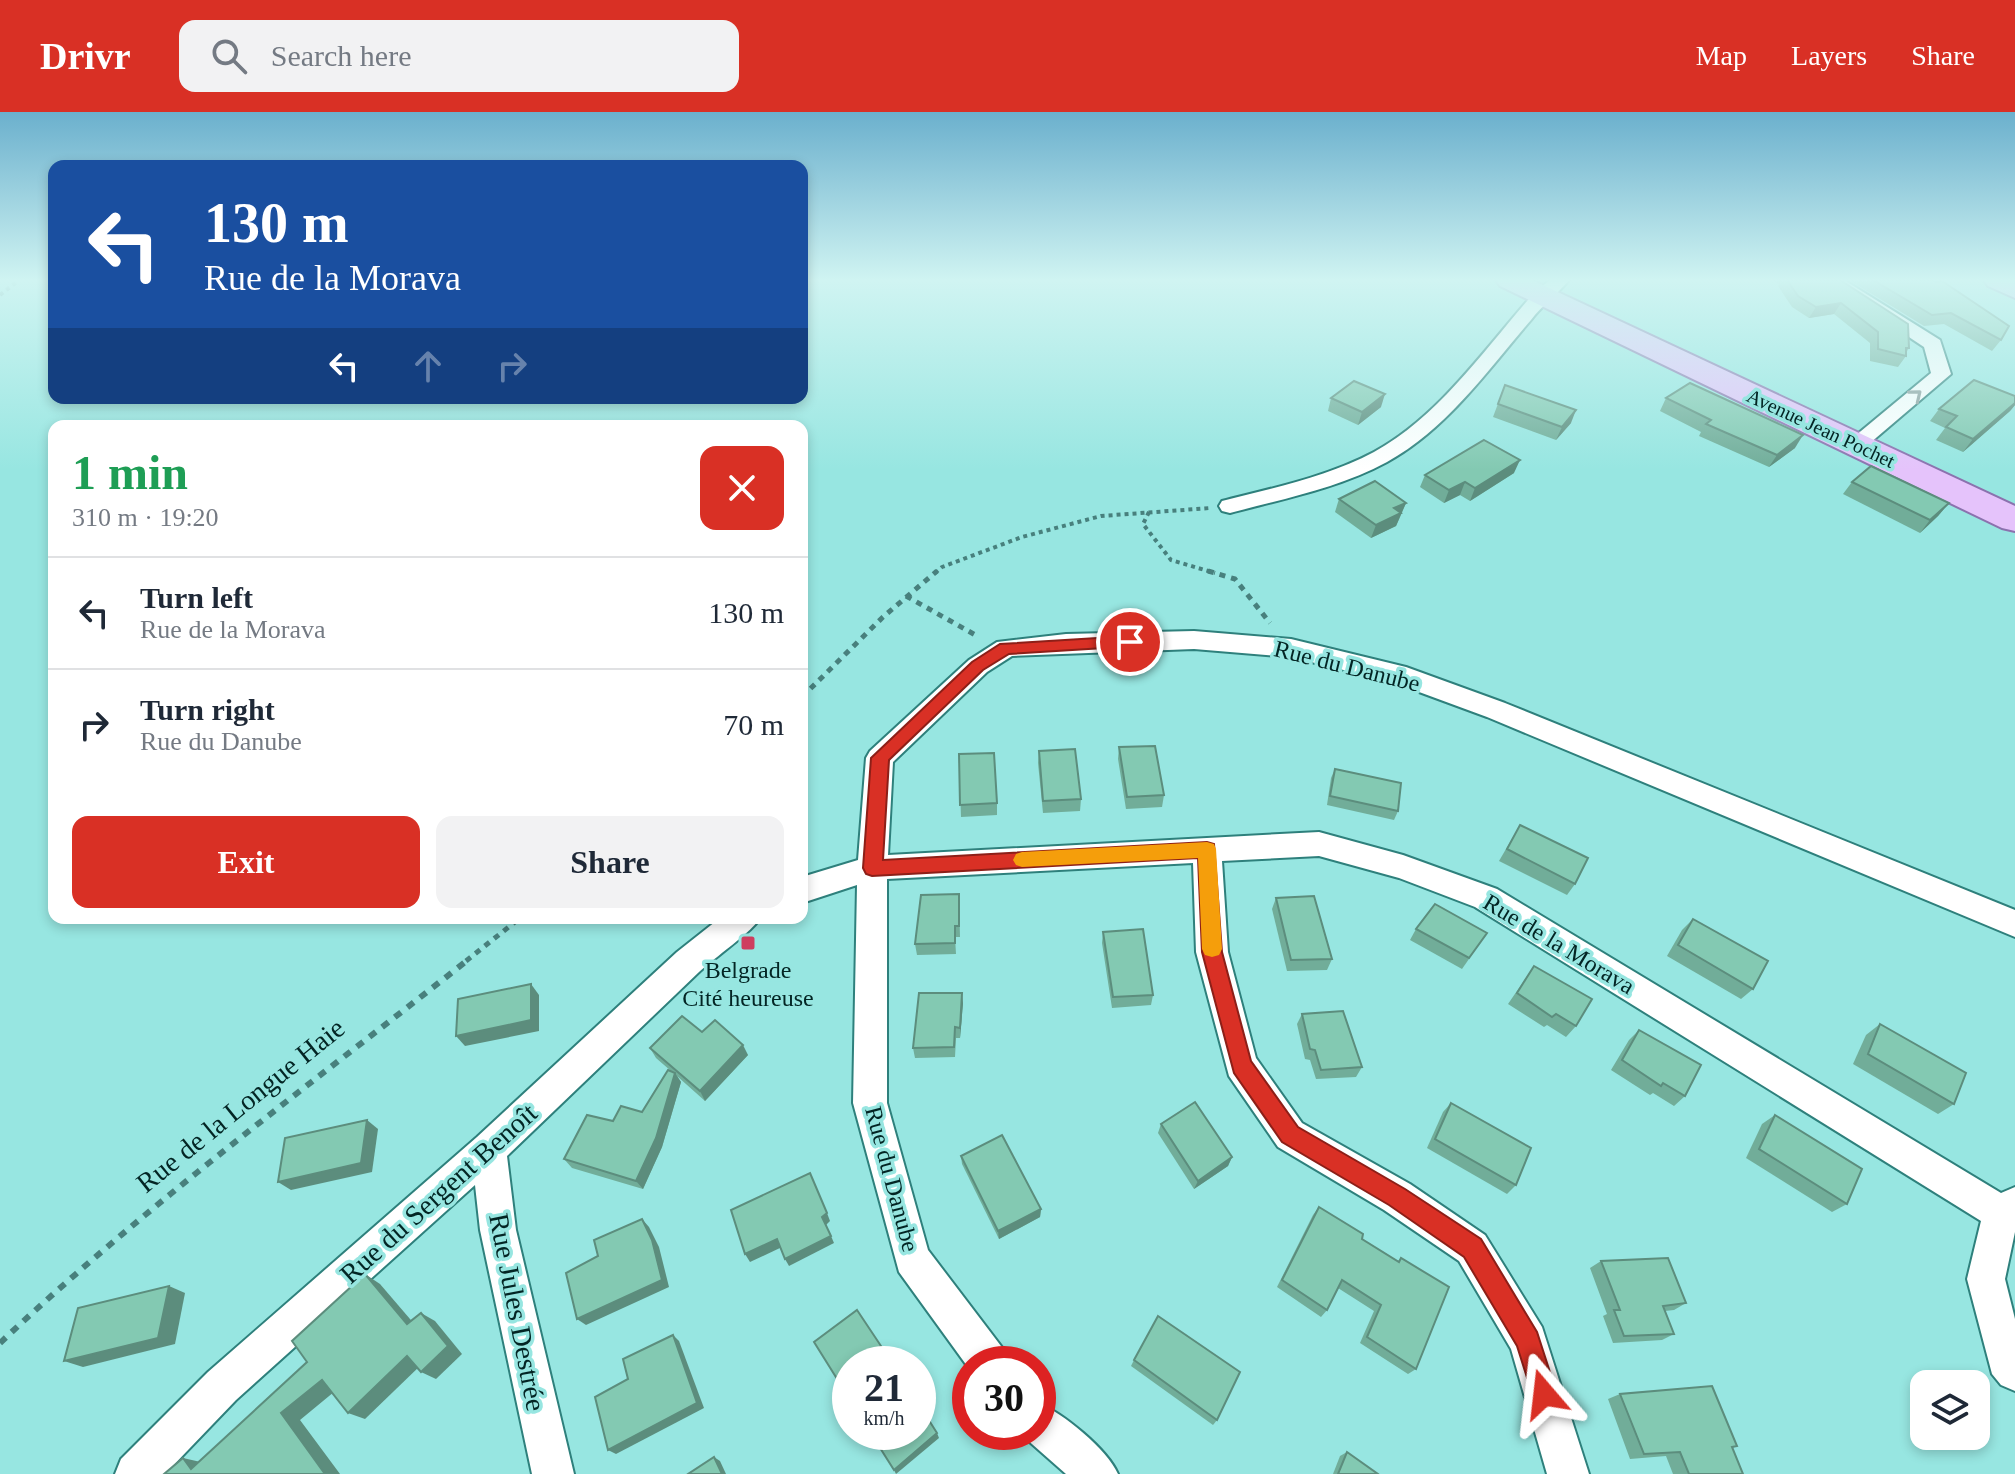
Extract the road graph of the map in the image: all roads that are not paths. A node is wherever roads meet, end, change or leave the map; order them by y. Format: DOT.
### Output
graph roads {
  1 [pos="1500,344"];
  2 [pos="1659,344"];
  3 [pos="1932,344"];
  4 [pos="1856,445"];
  5 [pos="1230,506"];
  6 [pos="2015,518"];
  7 [pos="1207,849"];
  8 [pos="872,868"];
  9 [pos="808,888"];
  10 [pos="736,924"];
  11 [pos="2015,924"];
  12 [pos="489,1149"];
  13 [pos="2008,1209"];
  14 [pos="977,1346"];
  15 [pos="2015,1371"];
  16 [pos="1056,1439"];
  17 [pos="136,1474"];
  18 [pos="553,1474"];
  19 [pos="1097,1474"];
  20 [pos="1568,1474"];
  1 -- 5 [label="street"];
  2 -- 4 [label="main road, Avenue Jean Pochet"];
  4 -- 3 [label="street, one-way"];
  4 -- 6 [label="main road, Avenue Jean Pochet"];
  7 -- 8 [label="street, Rue de la Morava"];
  7 -- 13 [label="street, Rue de la Morava"];
  7 -- 20 [label="street"];
  8 -- 9 [label="street"];
  8 -- 11 [label="street, Rue du Danube"];
  8 -- 14 [label="street, Rue du Danube"];
  10 -- 12 [label="street, Rue du Sergent Benoît"];
  12 -- 17 [label="street, Rue du Sergent Benoît"];
  12 -- 18 [label="street, Rue Jules Destrée"];
  13 -- 15 [label="street"];
  16 -- 19 [label="street"];
}
